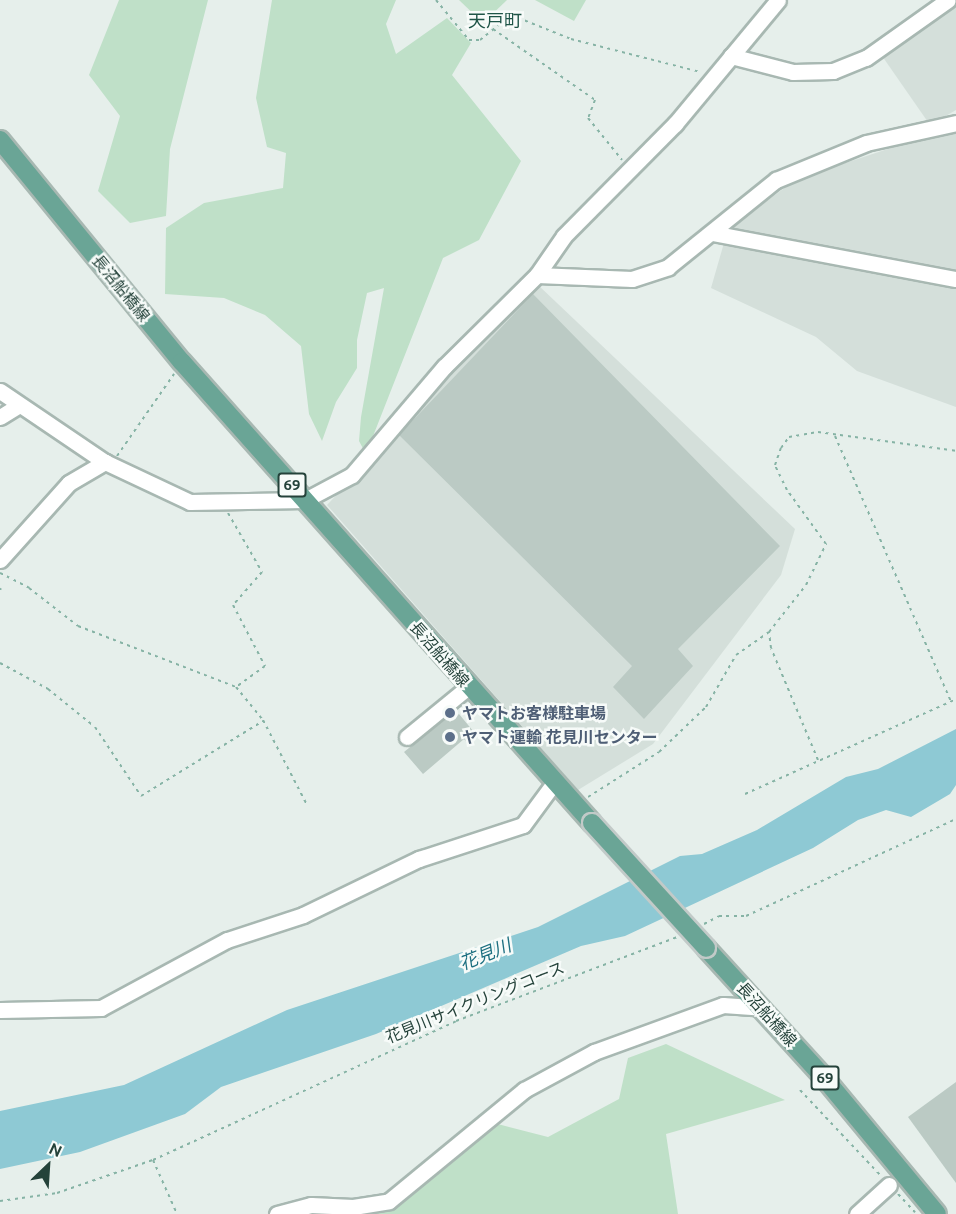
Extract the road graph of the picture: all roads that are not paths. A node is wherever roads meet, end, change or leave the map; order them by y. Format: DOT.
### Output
graph roads {
  1 [pos="778,0"];
  2 [pos="948,0"];
  3 [pos="731,56"];
  4 [pos="953,122"];
  5 [pos="0,140"];
  6 [pos="712,233"];
  7 [pos="537,275"];
  8 [pos="956,279"];
  9 [pos="0,391"];
  10 [pos="19,405"];
  11 [pos="0,417"];
  12 [pos="107,464"];
  13 [pos="305,500"];
  14 [pos="0,560"];
  15 [pos="468,687"];
  16 [pos="407,737"];
  17 [pos="554,783"];
  18 [pos="762,1008"];
  19 [pos="0,1010"];
  20 [pos="889,1185"];
  21 [pos="278,1214"];
  22 [pos="857,1214"];
  23 [pos="937,1214"];
  1 -- 3 [label="street"];
  2 -- 3 [label="street"];
  3 -- 7 [label="street"];
  4 -- 6 [label="street"];
  5 -- 13 [label="main road, 長沼船橋線 / 69"];
  6 -- 7 [label="street"];
  6 -- 8 [label="street"];
  7 -- 13 [label="street"];
  9 -- 10 [label="street"];
  10 -- 11 [label="street"];
  10 -- 12 [label="street"];
  12 -- 13 [label="street"];
  12 -- 14 [label="street"];
  13 -- 15 [label="main road, 長沼船橋線 / 69"];
  15 -- 16 [label="street"];
  15 -- 17 [label="main road, 長沼船橋線 / 69"];
  17 -- 18 [label="main road, 長沼船橋線 / 69, bridge"];
  17 -- 19 [label="street"];
  18 -- 21 [label="street"];
  18 -- 23 [label="main road, 長沼船橋線 / 69"];
  20 -- 22 [label="street"];
}
